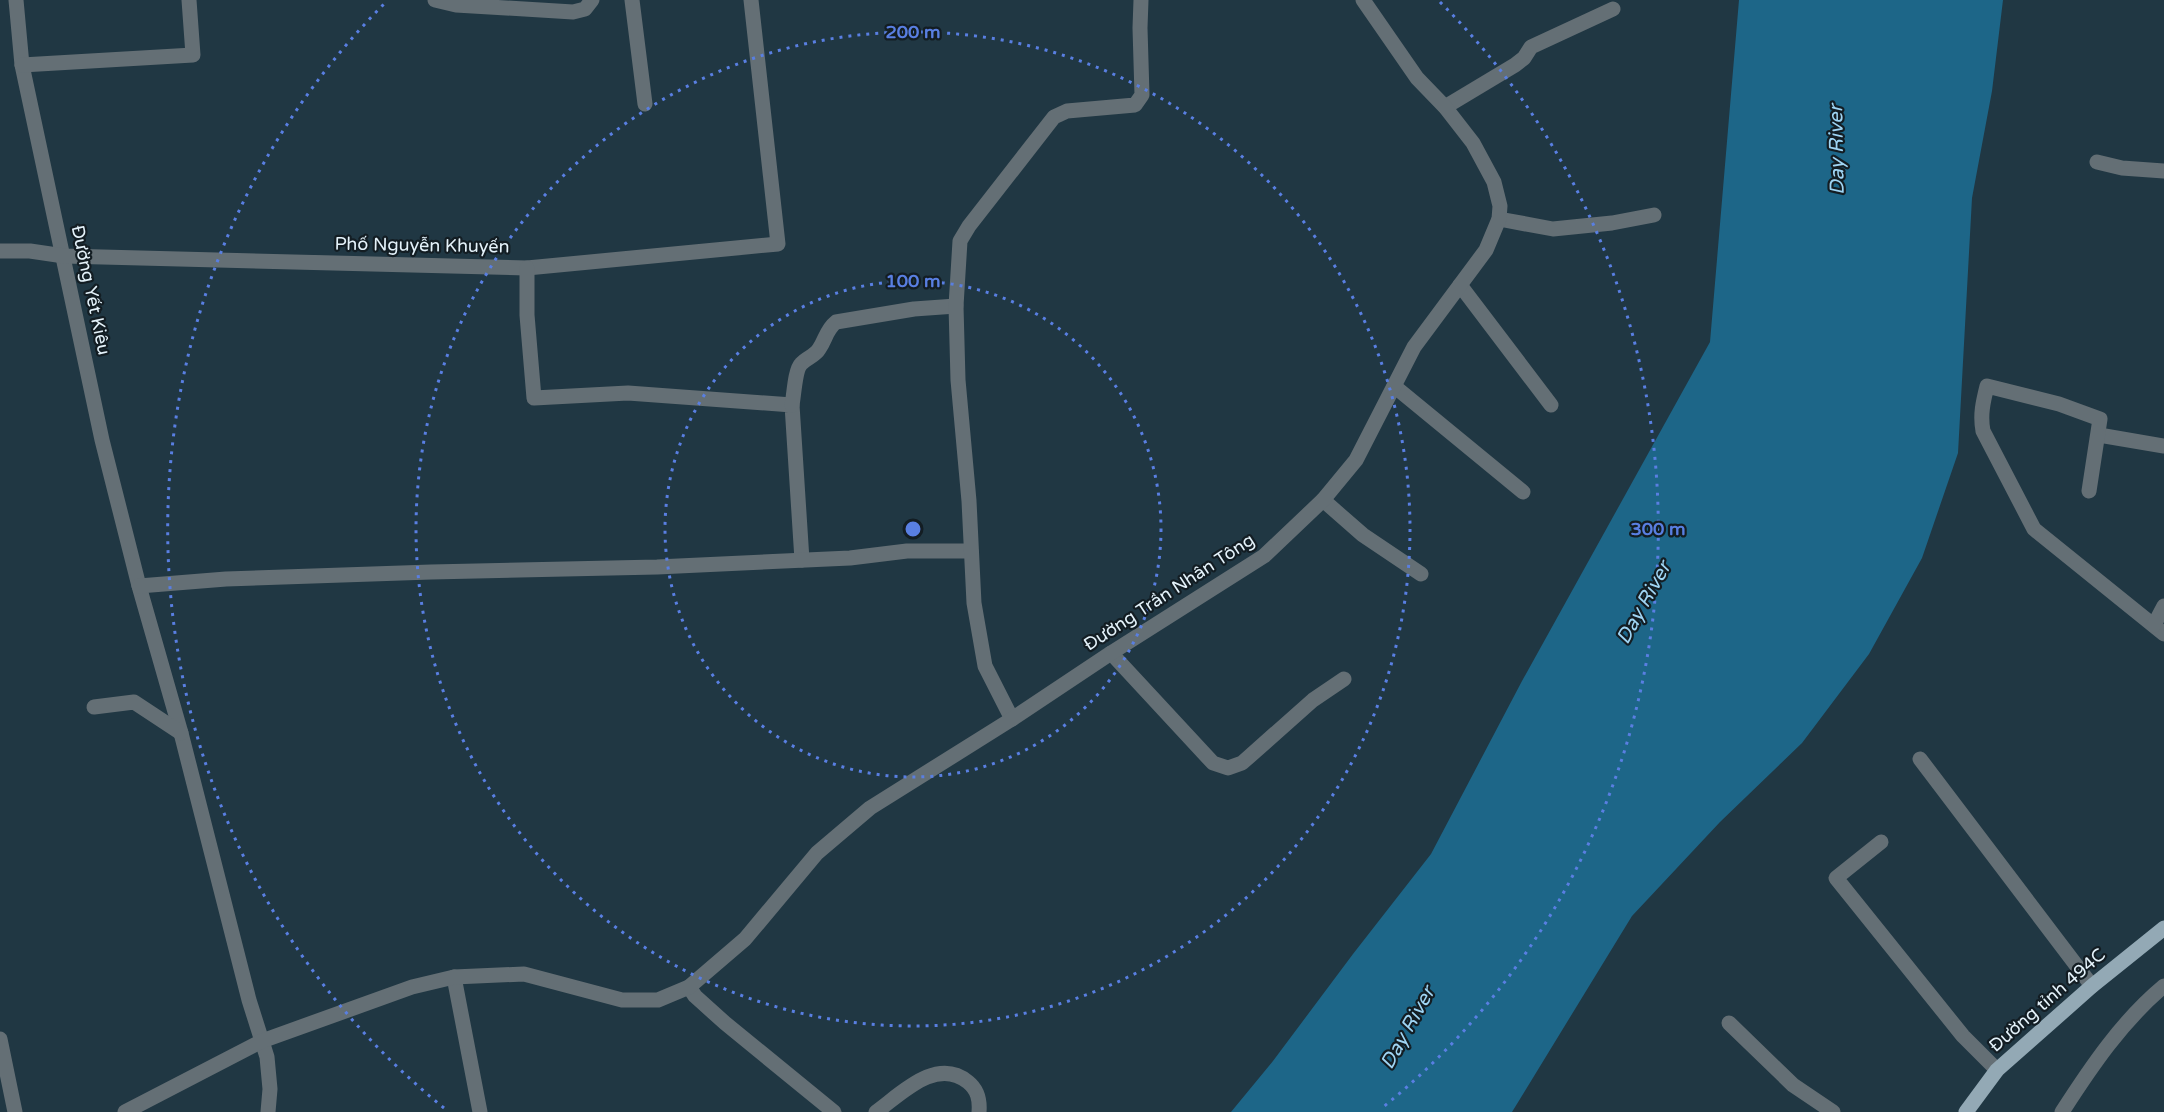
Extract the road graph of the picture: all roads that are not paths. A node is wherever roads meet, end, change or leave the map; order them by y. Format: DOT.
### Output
graph roads {
  1 [pos="16,0"];
  2 [pos="189,0"];
  3 [pos="435,0"];
  4 [pos="592,0"];
  5 [pos="632,0"];
  6 [pos="751,0"];
  7 [pos="1141,0"];
  8 [pos="1363,0"];
  9 [pos="1613,9"];
  10 [pos="22,65"];
  11 [pos="645,104"];
  12 [pos="1445,107"];
  13 [pos="2097,162"];
  14 [pos="2164,171"];
  15 [pos="1654,215"];
  16 [pos="1499,219"];
  17 [pos="0,251"];
  18 [pos="64,256"];
  19 [pos="527,267"];
  20 [pos="1460,285"];
  21 [pos="956,306"];
  22 [pos="1394,386"];
  23 [pos="792,405"];
  24 [pos="1551,405"];
  25 [pos="2099,435"];
  26 [pos="2164,446"];
  27 [pos="2088,491"];
  28 [pos="1522,492"];
  29 [pos="1323,500"];
  30 [pos="971,551"];
  31 [pos="802,560"];
  32 [pos="1421,574"];
  33 [pos="139,586"];
  34 [pos="2164,606"];
  35 [pos="2159,629"];
  36 [pos="1111,653"];
  37 [pos="1344,679"];
  38 [pos="94,707"];
  39 [pos="1012,719"];
  40 [pos="181,733"];
  41 [pos="1920,759"];
  42 [pos="1881,842"];
  43 [pos="2164,928"];
  44 [pos="454,977"];
  45 [pos="2092,986"];
  46 [pos="2164,986"];
  47 [pos="688,987"];
  48 [pos="1729,1023"];
  49 [pos="0,1038"];
  50 [pos="262,1041"];
  51 [pos="1997,1070"];
  52 [pos="15,1112"];
  53 [pos="125,1112"];
  54 [pos="268,1112"];
  55 [pos="480,1112"];
  56 [pos="834,1112"];
  57 [pos="876,1112"];
  58 [pos="979,1112"];
  59 [pos="1833,1112"];
  60 [pos="1966,1112"];
  61 [pos="2062,1112"];
  1 -- 10 [label="street, Đường Yết Kiêu"];
  2 -- 10 [label="street"];
  3 -- 4 [label="street"];
  5 -- 11 [label="street"];
  6 -- 19 [label="street, Phố Nguyễn Khuyến"];
  7 -- 21 [label="street"];
  8 -- 12 [label="street, Đường Trần Nhân Tông"];
  9 -- 12 [label="street"];
  10 -- 18 [label="street, Đường Yết Kiêu"];
  12 -- 16 [label="street, Đường Trần Nhân Tông"];
  13 -- 14 [label="street"];
  15 -- 16 [label="street"];
  16 -- 20 [label="street, Đường Trần Nhân Tông"];
  17 -- 18 [label="street, Phố Nguyễn Khuyến"];
  18 -- 19 [label="street, Phố Nguyễn Khuyến"];
  18 -- 33 [label="street, Đường Yết Kiêu"];
  19 -- 23 [label="street"];
  20 -- 22 [label="street, Đường Trần Nhân Tông"];
  20 -- 24 [label="street"];
  21 -- 23 [label="street"];
  21 -- 30 [label="street"];
  22 -- 28 [label="street"];
  22 -- 29 [label="street, Đường Trần Nhân Tông"];
  23 -- 31 [label="street"];
  25 -- 26 [label="street"];
  25 -- 27 [label="street"];
  25 -- 35 [label="street"];
  29 -- 32 [label="street"];
  29 -- 36 [label="street, Đường Trần Nhân Tông"];
  30 -- 31 [label="street"];
  30 -- 39 [label="street"];
  31 -- 33 [label="street"];
  33 -- 40 [label="street, Đường Yết Kiêu"];
  34 -- 35 [label="street"];
  36 -- 37 [label="street"];
  36 -- 39 [label="street, Đường Trần Nhân Tông"];
  38 -- 40 [label="street"];
  39 -- 47 [label="street, Đường Trần Nhân Tông"];
  40 -- 50 [label="street, Đường Yết Kiêu"];
  41 -- 45 [label="street"];
  42 -- 51 [label="street"];
  43 -- 45 [label="main road, Đường tỉnh 494C"];
  44 -- 47 [label="street, Đường Trần Nhân Tông"];
  44 -- 50 [label="street, Đường Trần Nhân Tông"];
  44 -- 55 [label="street"];
  45 -- 51 [label="main road, Đường tỉnh 494C"];
  46 -- 61 [label="street"];
  47 -- 56 [label="street"];
  48 -- 59 [label="street"];
  49 -- 52 [label="street"];
  50 -- 53 [label="street, Đường Trần Nhân Tông"];
  50 -- 54 [label="street, Đường Yết Kiêu"];
  51 -- 60 [label="main road, Đường tỉnh 494C"];
  57 -- 58 [label="street"];
}
